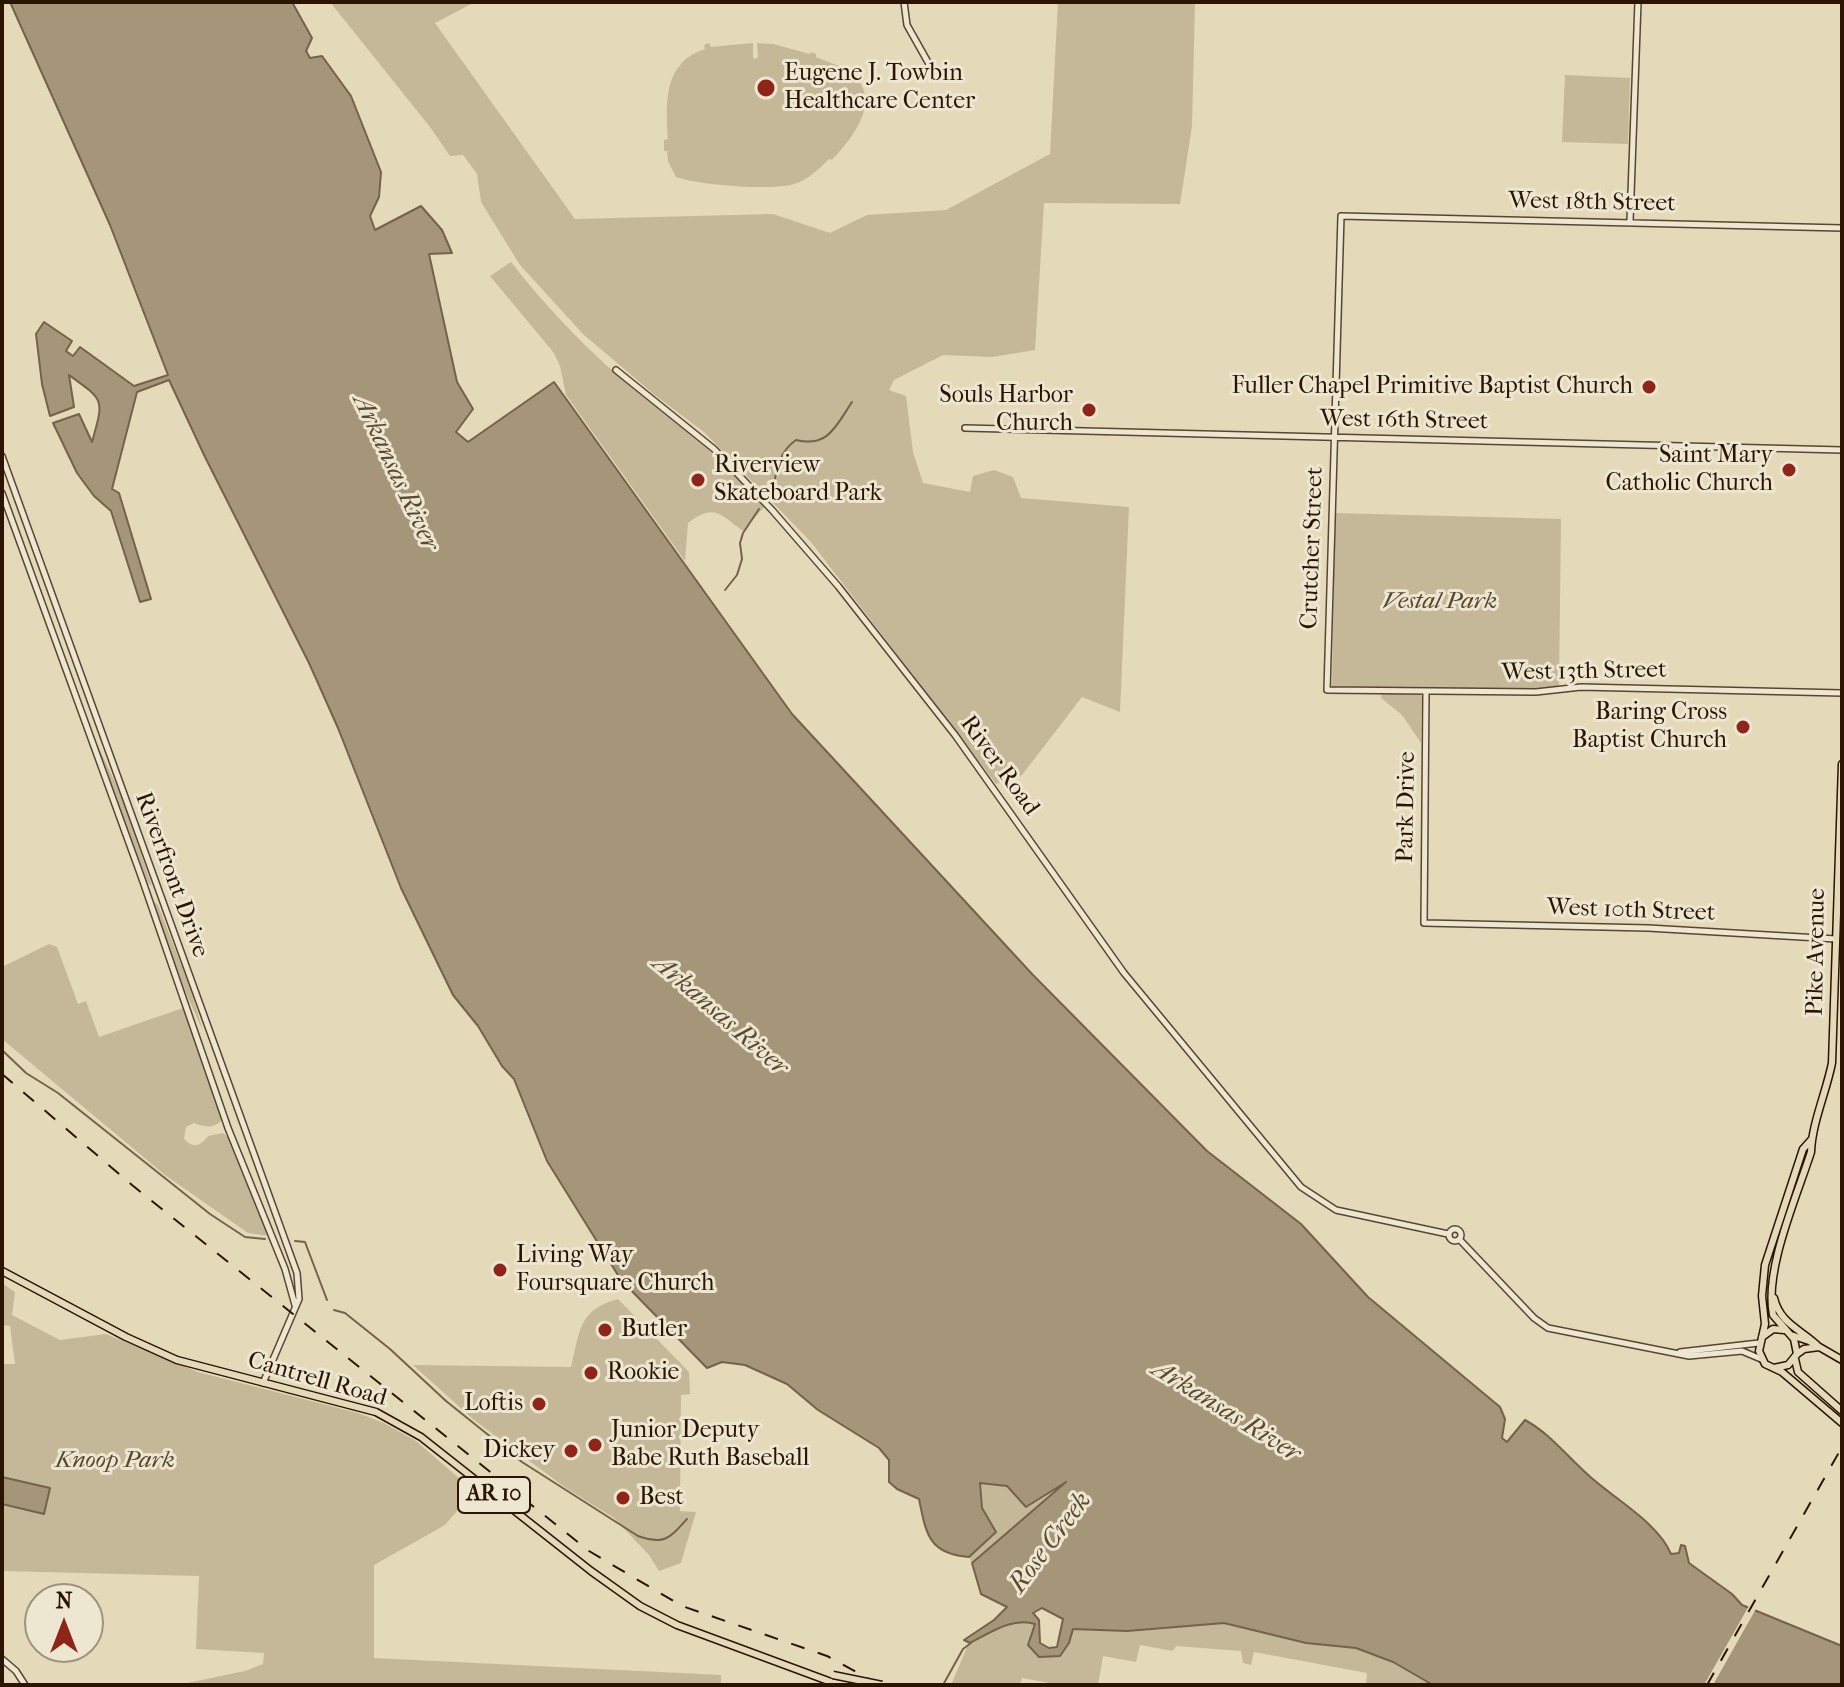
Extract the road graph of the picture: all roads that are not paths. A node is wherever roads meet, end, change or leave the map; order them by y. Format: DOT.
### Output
graph roads {
  1 [pos="904,2"];
  2 [pos="1638,2"];
  3 [pos="929,70"];
  4 [pos="1341,216"];
  5 [pos="1630,221"];
  6 [pos="1842,228"];
  7 [pos="616,370"];
  8 [pos="965,428"];
  9 [pos="1335,437"];
  10 [pos="1842,450"];
  11 [pos="2,456"];
  12 [pos="2,493"];
  13 [pos="1327,690"];
  14 [pos="1426,691"];
  15 [pos="1842,693"];
  16 [pos="1842,764"];
  17 [pos="1424,923"];
  18 [pos="1836,939"];
  19 [pos="1812,1139"];
  20 [pos="2,1271"];
  21 [pos="1773,1291"];
  22 [pos="295,1305"];
  23 [pos="1789,1333"];
  24 [pos="1760,1342"];
  25 [pos="1819,1347"];
  26 [pos="1679,1352"];
  27 [pos="1796,1355"];
  28 [pos="1761,1359"];
  29 [pos="1842,1360"];
  30 [pos="1774,1368"];
  31 [pos="263,1383"];
  32 [pos="1842,1411"];
  33 [pos="1842,1423"];
  34 [pos="2,1659"];
  35 [pos="832,1678"];
  36 [pos="25,1685"];
  37 [pos="847,1685"];
  38 [pos="882,1685"];
  1 -- 3 [label="street"];
  2 -- 5 [label="street"];
  4 -- 5 [label="street, West 18th Street"];
  4 -- 9 [label="street, Crutcher Street"];
  5 -- 6 [label="street, West 18th Street"];
  7 -- 26 [label="street, River Road"];
  8 -- 9 [label="street, West 16th Street"];
  9 -- 10 [label="street, West 16th Street"];
  9 -- 13 [label="street, Crutcher Street"];
  11 -- 22 [label="street, Riverfront Drive"];
  12 -- 22 [label="street, Riverfront Drive"];
  13 -- 14 [label="street, West 13th Street"];
  14 -- 15 [label="street, West 13th Street"];
  14 -- 17 [label="street, Park Drive"];
  16 -- 18 [label="main road, Pike Avenue"];
  17 -- 18 [label="street, West 10th Street"];
  18 -- 19 [label="main road, Pike Avenue"];
  19 -- 21 [label="main road, Pike Avenue"];
  19 -- 24 [label="main road, Pike Avenue"];
  20 -- 31 [label="main road, Cantrell Road / AR 10"];
  21 -- 23 [label="main road, Pike Avenue"];
  21 -- 25 [label="main road"];
  22 -- 31 [label="street, Riverfront Drive"];
  23 -- 24 [label="main road"];
  23 -- 25 [label="main road"];
  23 -- 27 [label="main road"];
  24 -- 26 [label="street"];
  24 -- 28 [label="main road"];
  25 -- 27 [label="main road"];
  25 -- 29 [label="main road"];
  26 -- 28 [label="street"];
  27 -- 30 [label="main road"];
  27 -- 32 [label="main road"];
  28 -- 30 [label="main road"];
  30 -- 33 [label="main road"];
  31 -- 35 [label="main road, Cantrell Road / AR 10"];
  34 -- 36 [label="street"];
  35 -- 37 [label="main road, Cantrell Road / AR 10"];
  35 -- 38 [label="main road, Cantrell Road / AR 10, bridge"];
}
